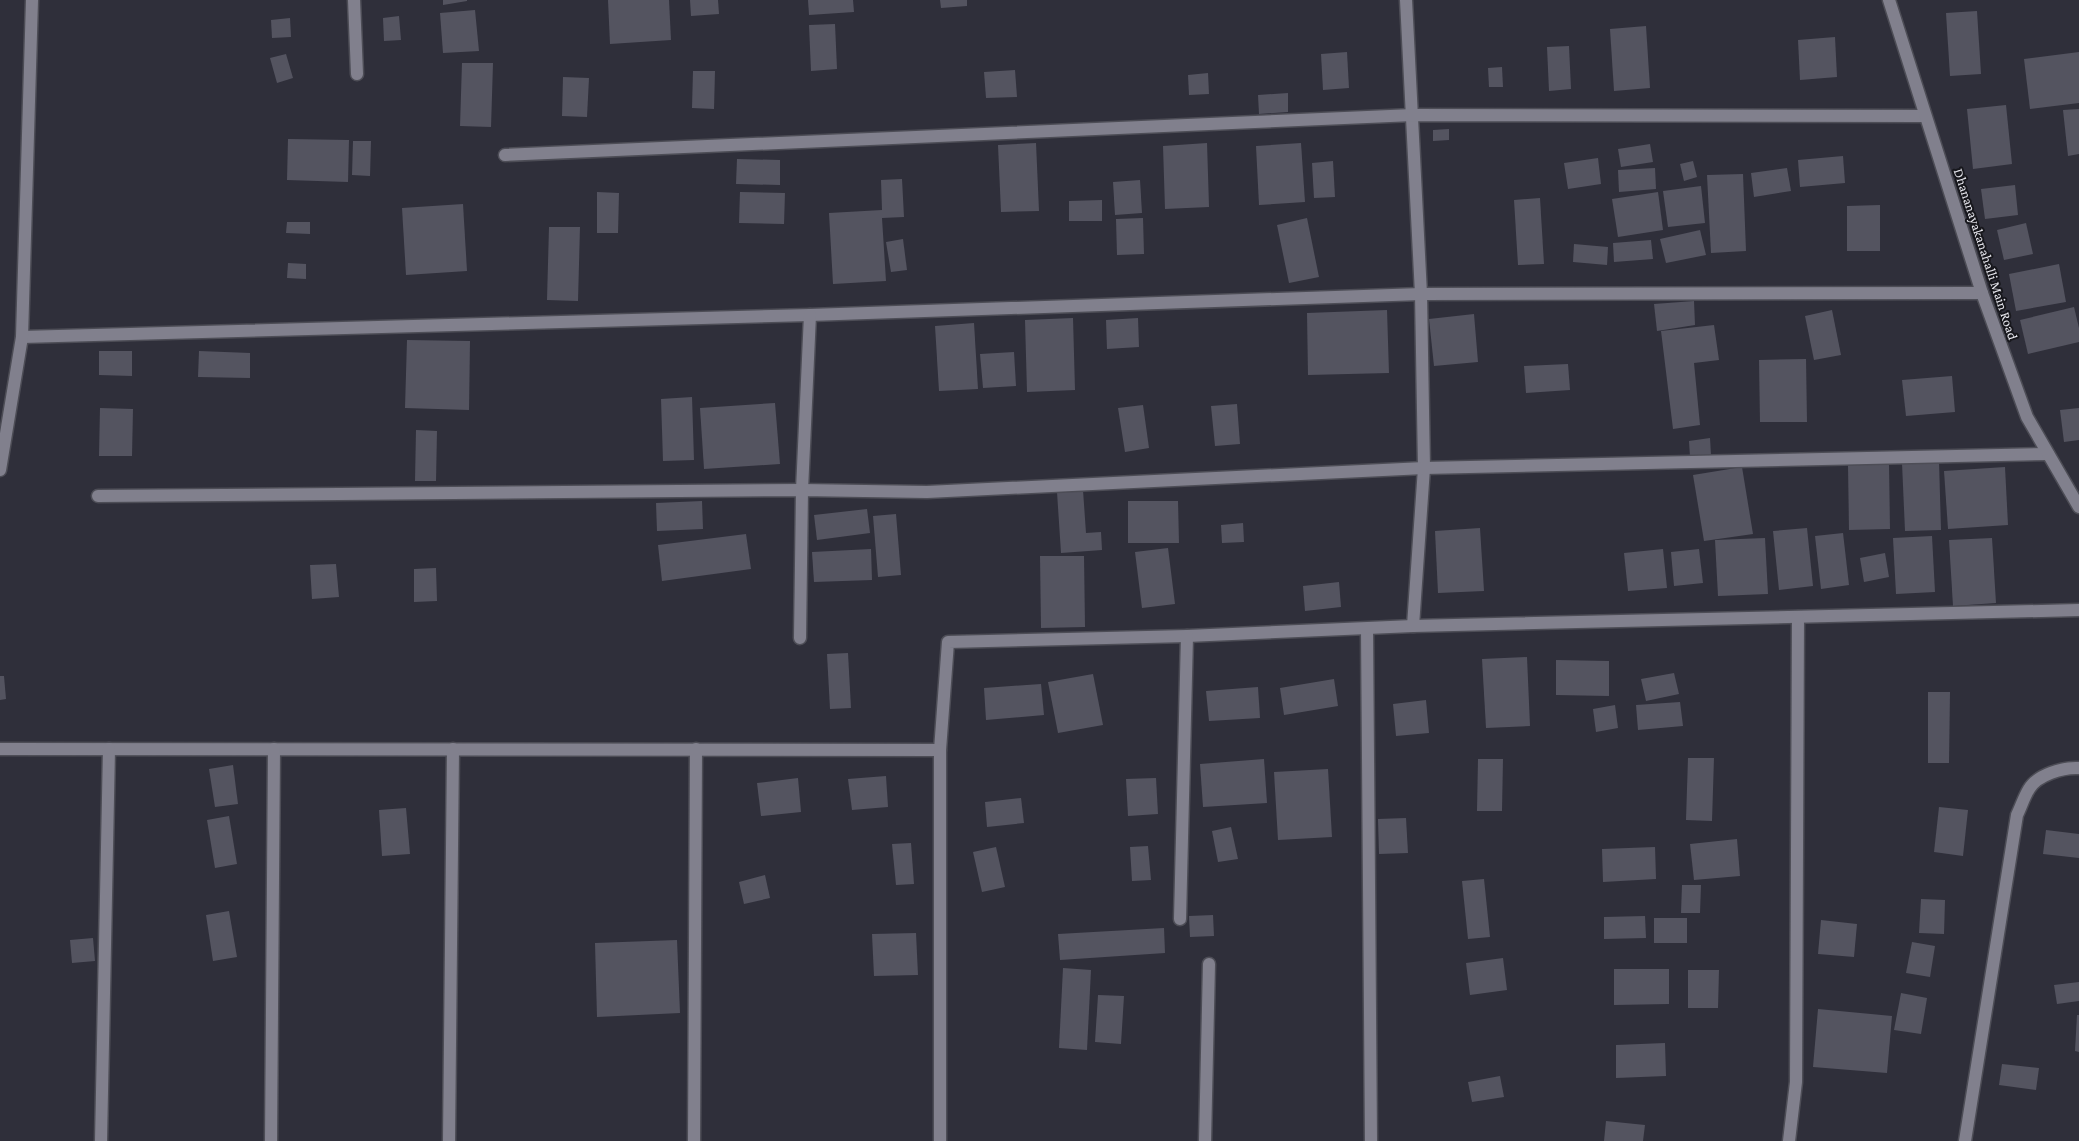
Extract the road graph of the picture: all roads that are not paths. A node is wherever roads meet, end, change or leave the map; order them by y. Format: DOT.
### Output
graph roads {
  1 [pos="32,0"];
  2 [pos="354,0"];
  3 [pos="1406,0"];
  4 [pos="1889,0"];
  5 [pos="357,74"];
  6 [pos="1413,115"];
  7 [pos="1926,116"];
  8 [pos="505,156"];
  9 [pos="1982,293"];
  10 [pos="1421,294"];
  11 [pos="810,315"];
  12 [pos="22,337"];
  13 [pos="2048,454"];
  14 [pos="1424,468"];
  15 [pos="0,470"];
  16 [pos="802,490"];
  17 [pos="98,496"];
  18 [pos="2079,507"];
  19 [pos="2079,610"];
  20 [pos="1798,617"];
  21 [pos="1413,626"];
  22 [pos="1367,629"];
  23 [pos="1187,636"];
  24 [pos="800,638"];
  25 [pos="0,749"];
  26 [pos="109,749"];
  27 [pos="274,749"];
  28 [pos="453,749"];
  29 [pos="696,749"];
  30 [pos="940,750"];
  31 [pos="2079,768"];
  32 [pos="1180,919"];
  33 [pos="1209,964"];
  34 [pos="101,1141"];
  35 [pos="271,1141"];
  36 [pos="449,1141"];
  37 [pos="694,1141"];
  38 [pos="940,1141"];
  39 [pos="1205,1141"];
  40 [pos="1371,1141"];
  41 [pos="1789,1141"];
  42 [pos="1965,1141"];
  1 -- 12 [label="street"];
  2 -- 5 [label="street"];
  3 -- 6 [label="street"];
  4 -- 7 [label="street, Dhananayakanahalli Main Road"];
  6 -- 7 [label="street"];
  6 -- 8 [label="street"];
  6 -- 10 [label="street"];
  7 -- 9 [label="street, Dhananayakanahalli Main Road"];
  9 -- 10 [label="street"];
  9 -- 13 [label="street, Dhananayakanahalli Main Road"];
  10 -- 11 [label="street"];
  10 -- 14 [label="street"];
  11 -- 12 [label="street"];
  11 -- 16 [label="street"];
  12 -- 15 [label="street"];
  13 -- 14 [label="street"];
  13 -- 18 [label="street, Dhananayakanahalli Main Road"];
  14 -- 16 [label="street"];
  14 -- 21 [label="street"];
  16 -- 17 [label="street"];
  16 -- 24 [label="street"];
  19 -- 20 [label="street"];
  20 -- 21 [label="street"];
  20 -- 41 [label="street"];
  21 -- 22 [label="street"];
  22 -- 23 [label="street"];
  22 -- 40 [label="street"];
  23 -- 30 [label="street"];
  23 -- 32 [label="street"];
  25 -- 26 [label="street"];
  26 -- 27 [label="street"];
  26 -- 34 [label="street"];
  27 -- 28 [label="street"];
  27 -- 35 [label="street"];
  28 -- 29 [label="street"];
  28 -- 36 [label="street"];
  29 -- 30 [label="street"];
  29 -- 37 [label="street"];
  30 -- 38 [label="street"];
  31 -- 42 [label="street"];
  33 -- 39 [label="street"];
}
